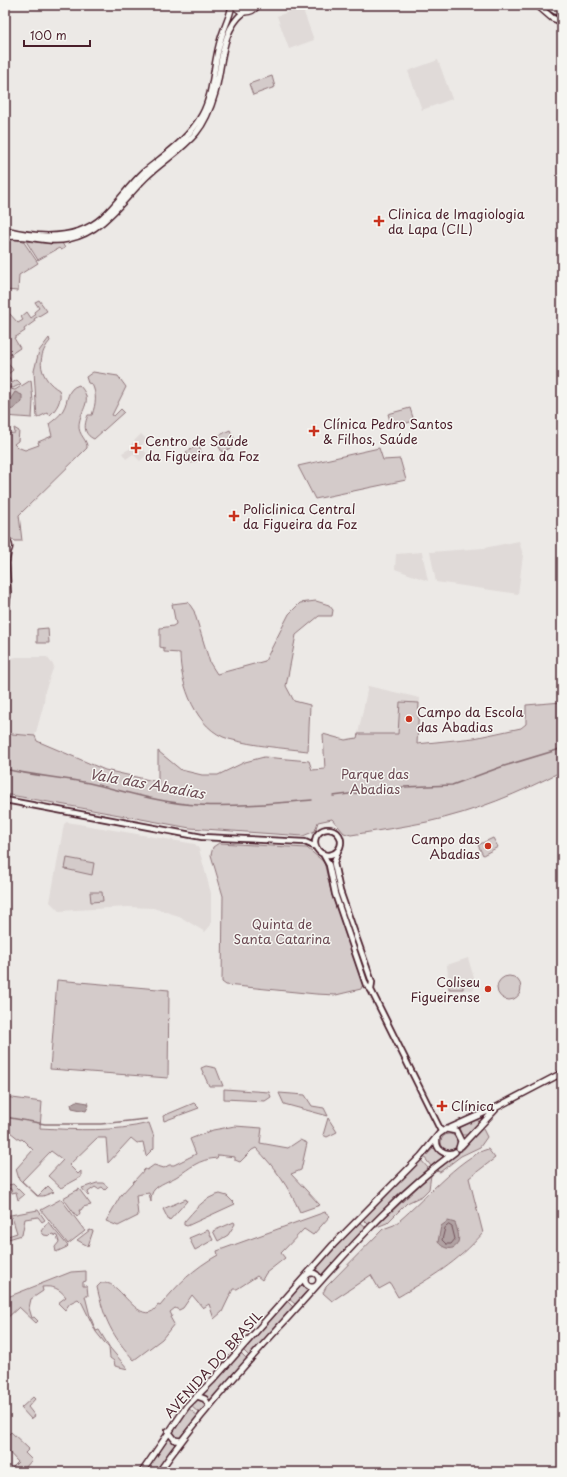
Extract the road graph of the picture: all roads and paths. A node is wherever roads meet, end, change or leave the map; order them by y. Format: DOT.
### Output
graph roads {
  1 [pos="233,5"];
  2 [pos="258,5"];
  3 [pos="537,5"];
  4 [pos="546,5"];
  5 [pos="244,12"];
  6 [pos="562,12"];
  7 [pos="562,22"];
  8 [pos="5,230"];
  9 [pos="5,237"];
  10 [pos="6,539"];
  11 [pos="6,553"];
  12 [pos="5,611"];
  13 [pos="5,800"];
  14 [pos="315,837"];
  15 [pos="305,842"];
  16 [pos="316,847"];
  17 [pos="338,851"];
  18 [pos="324,854"];
  19 [pos="371,990"];
  20 [pos="562,1073"];
  21 [pos="497,1107"];
  22 [pos="445,1130"];
  23 [pos="437,1137"];
  24 [pos="457,1150"];
  25 [pos="307,1275"];
  26 [pos="318,1284"];
  27 [pos="197,1396"];
  28 [pos="209,1406"];
  29 [pos="168,1431"];
  30 [pos="181,1441"];
  31 [pos="142,1472"];
  32 [pos="159,1472"];
  1 -- 5 [label="main road"];
  1 -- 8 [label="main road"];
  2 -- 5 [label="main road"];
  3 -- 7 [label="main road"];
  4 -- 6 [label="main road"];
  5 -- 9 [label="main road"];
  10 -- 11 [label="main road"];
  11 -- 12 [label="main road"];
  13 -- 15 [label="street"];
  14 -- 15 [label="street"];
  14 -- 16 [label="street"];
  14 -- 17 [label="street"];
  15 -- 16 [label="street"];
  16 -- 18 [label="street"];
  17 -- 18 [label="street"];
  17 -- 19 [label="street"];
  18 -- 19 [label="street"];
  19 -- 22 [label="street"];
  20 -- 21 [label="main road"];
  21 -- 22 [label="main road"];
  21 -- 24 [label="main road, AVENIDA DO BRASIL"];
  22 -- 23 [label="main road"];
  22 -- 24 [label="main road"];
  23 -- 24 [label="main road"];
  23 -- 25 [label="main road, AVENIDA DO BRASIL"];
  24 -- 26 [label="main road, AVENIDA DO BRASIL"];
  25 -- 26 [label="main road"];
  25 -- 26 [label="main road"];
  25 -- 27 [label="main road, AVENIDA DO BRASIL"];
  26 -- 28 [label="main road, AVENIDA DO BRASIL"];
  27 -- 28 [label="main road"];
  27 -- 29 [label="main road, AVENIDA DO BRASIL"];
  28 -- 30 [label="main road, AVENIDA DO BRASIL"];
  29 -- 30 [label="main road"];
  29 -- 31 [label="main road, AVENIDA DO BRASIL"];
  30 -- 32 [label="main road, AVENIDA DO BRASIL"];
}
